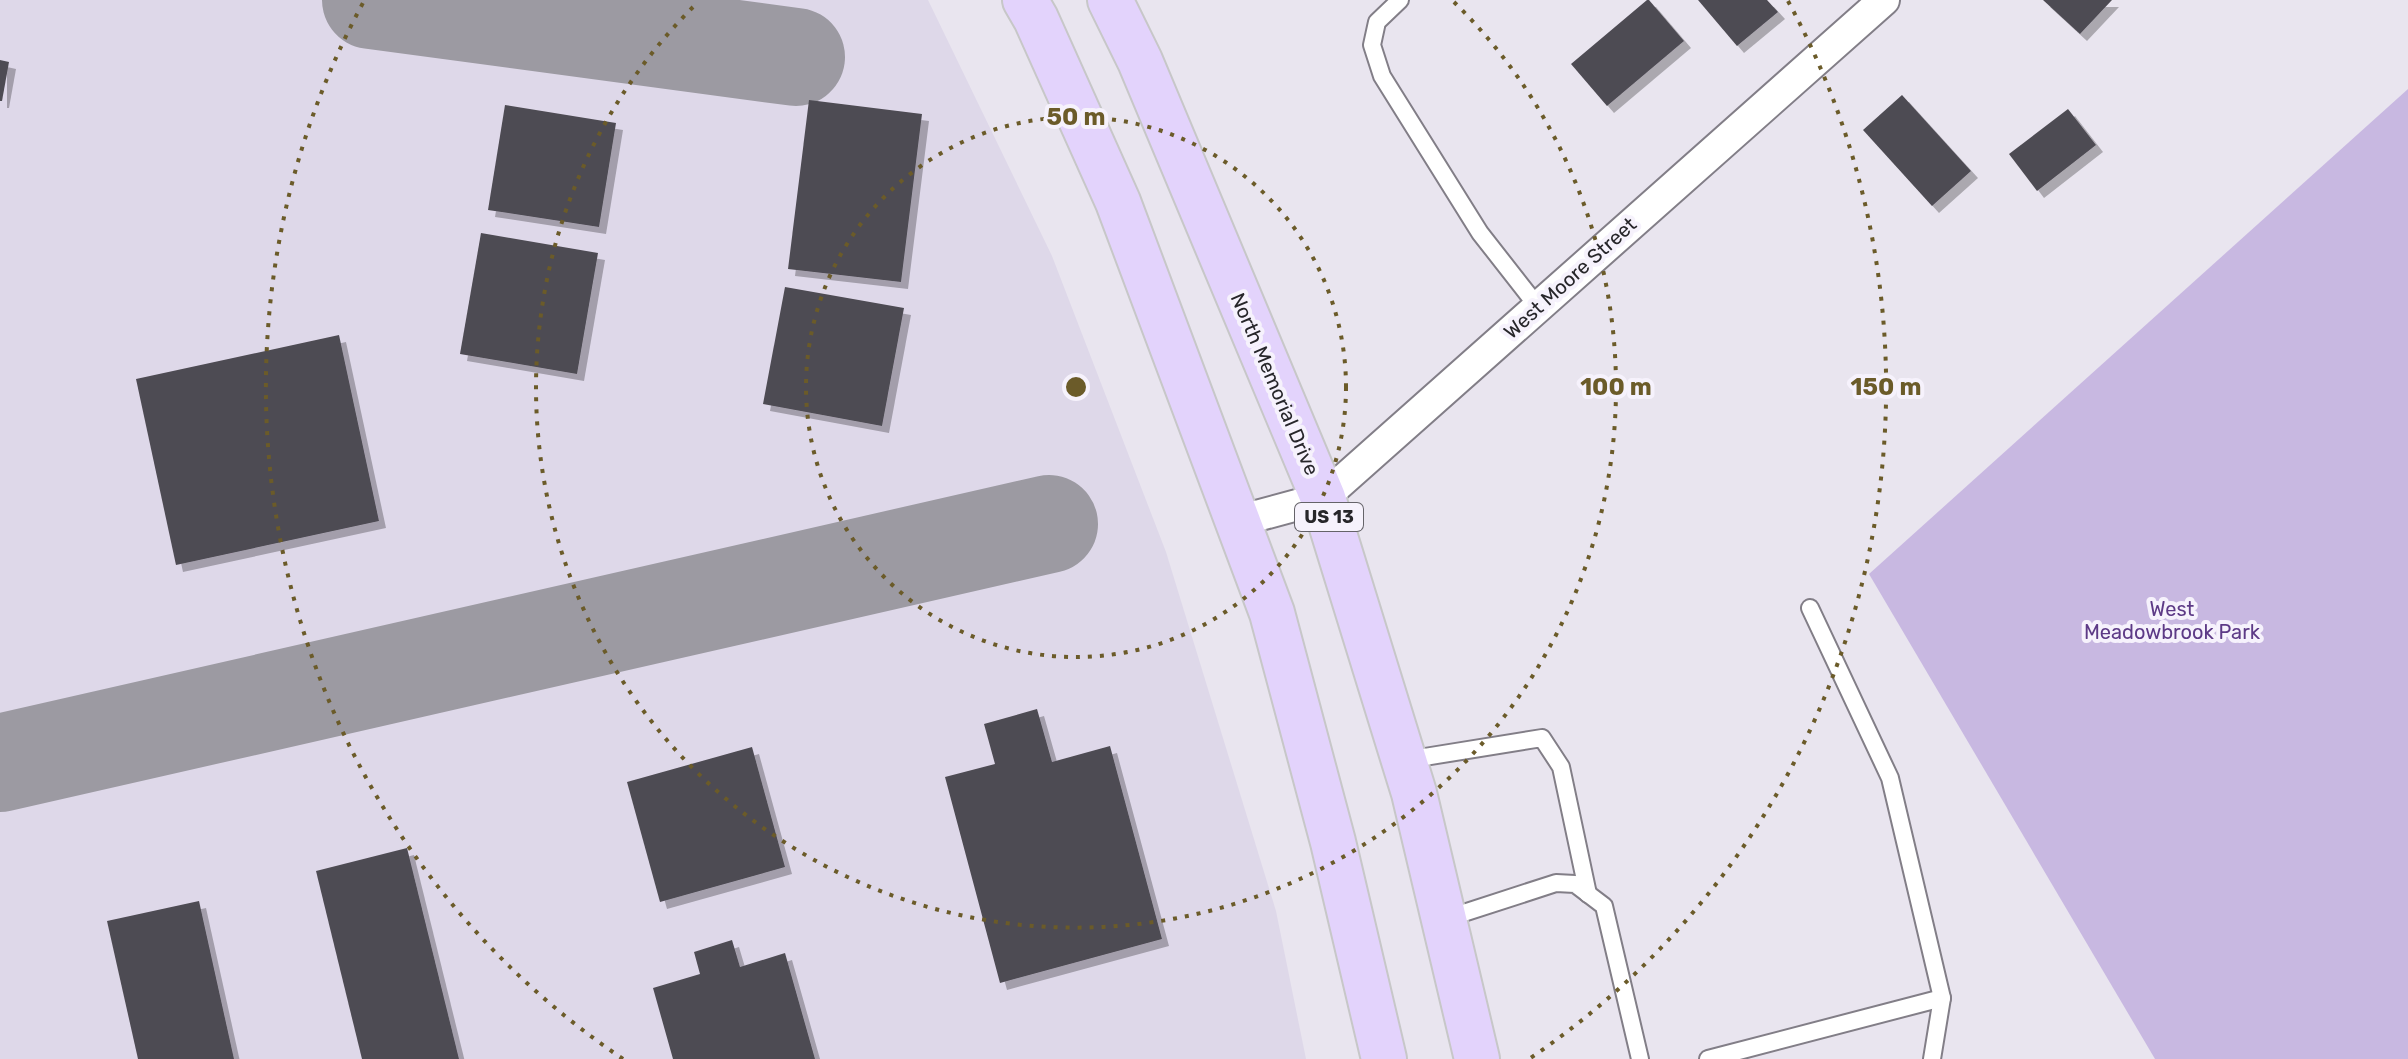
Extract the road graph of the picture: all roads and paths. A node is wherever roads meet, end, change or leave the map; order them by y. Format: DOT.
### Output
graph roads {
  1 [pos="1025,0"];
  2 [pos="1110,0"];
  3 [pos="1400,0"];
  4 [pos="1884,0"];
  5 [pos="1538,307"];
  6 [pos="1323,498"];
  7 [pos="1238,521"];
  8 [pos="1810,608"];
  9 [pos="1404,761"];
  10 [pos="1588,894"];
  11 [pos="1444,919"];
  12 [pos="1942,998"];
  13 [pos="1384,1059"];
  14 [pos="1477,1059"];
  15 [pos="1640,1059"];
  16 [pos="1708,1059"];
  17 [pos="1932,1059"];
  1 -- 7 [label="main road"];
  2 -- 6 [label="main road, North Memorial Drive / US 13"];
  3 -- 5 [label="lane"];
  4 -- 5 [label="street, West Moore Street"];
  5 -- 6 [label="street, West Moore Street"];
  6 -- 7 [label="street, West Moore Street"];
  6 -- 9 [label="main road, North Memorial Drive / US 13"];
  7 -- 13 [label="main road"];
  8 -- 12 [label="lane"];
  9 -- 10 [label="lane"];
  9 -- 11 [label="main road, North Memorial Drive / US 13"];
  10 -- 11 [label="lane"];
  10 -- 15 [label="lane"];
  11 -- 14 [label="main road, North Memorial Drive / US 13"];
  12 -- 16 [label="lane"];
  12 -- 17 [label="lane"];
}
